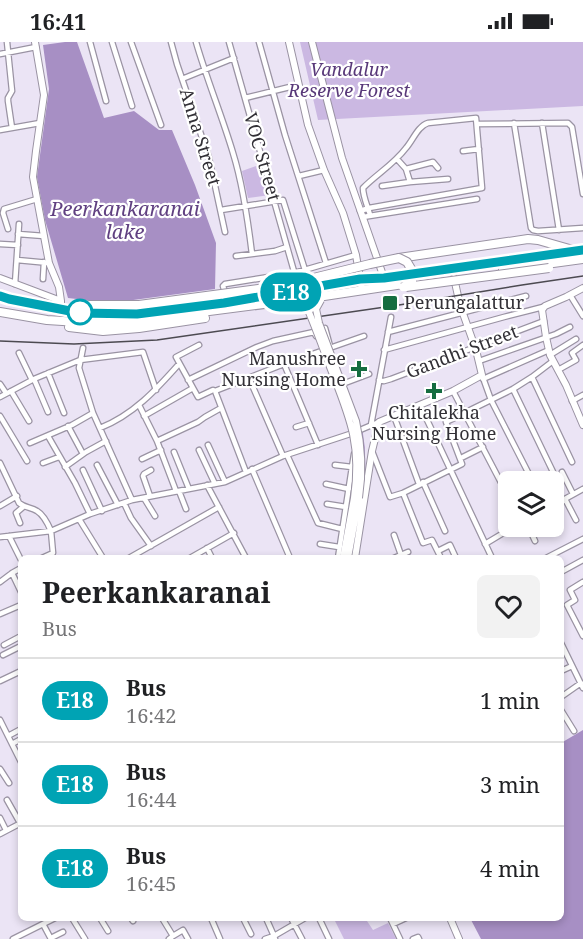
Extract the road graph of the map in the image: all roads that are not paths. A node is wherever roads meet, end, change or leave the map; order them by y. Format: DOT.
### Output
graph roads {
  1 [pos="7,42"];
  2 [pos="90,42"];
  3 [pos="112,42"];
  4 [pos="131,42"];
  5 [pos="171,42"];
  6 [pos="196,42"];
  7 [pos="229,42"];
  8 [pos="259,42"];
  9 [pos="289,42"];
  10 [pos="312,42"];
  11 [pos="35,45"];
  12 [pos="8,53"];
  13 [pos="0,54"];
  14 [pos="234,58"];
  15 [pos="204,70"];
  16 [pos="182,79"];
  17 [pos="298,86"];
  18 [pos="273,91"];
  19 [pos="245,98"];
  20 [pos="106,101"];
  21 [pos="132,106"];
  22 [pos="40,123"];
  23 [pos="514,123"];
  24 [pos="542,123"];
  25 [pos="477,124"];
  26 [pos="161,125"];
  27 [pos="12,128"];
  28 [pos="0,130"];
  29 [pos="479,149"];
  30 [pos="463,151"];
  31 [pos="397,159"];
  32 [pos="438,168"];
  33 [pos="406,169"];
  34 [pos="324,170"];
  35 [pos="299,176"];
  36 [pos="448,179"];
  37 [pos="410,182"];
  38 [pos="381,186"];
  39 [pos="583,194"];
  40 [pos="37,199"];
  41 [pos="477,199"];
  42 [pos="274,201"];
  43 [pos="244,205"];
  44 [pos="369,208"];
  45 [pos="221,210"];
  46 [pos="361,214"];
  47 [pos="370,215"];
  48 [pos="19,224"];
  49 [pos="583,228"];
  50 [pos="8,229"];
  51 [pos="559,230"];
  52 [pos="225,232"];
  53 [pos="18,234"];
  54 [pos="44,236"];
  55 [pos="0,244"];
  56 [pos="18,245"];
  57 [pos="287,247"];
  58 [pos="580,251"];
  59 [pos="252,254"];
  60 [pos="356,255"];
  61 [pos="236,256"];
  62 [pos="399,258"];
  63 [pos="583,259"];
  64 [pos="17,260"];
  65 [pos="565,261"];
  66 [pos="47,262"];
  67 [pos="326,263"];
  68 [pos="305,270"];
  69 [pos="294,273"];
  70 [pos="454,277"];
  71 [pos="0,278"];
  72 [pos="384,278"];
  73 [pos="43,279"];
  74 [pos="360,279"];
  75 [pos="15,284"];
  76 [pos="281,286"];
  77 [pos="403,287"];
  78 [pos="583,288"];
  79 [pos="362,290"];
  80 [pos="299,291"];
  81 [pos="573,293"];
  82 [pos="0,296"];
  83 [pos="526,296"];
  84 [pos="583,297"];
  85 [pos="321,300"];
  86 [pos="228,302"];
  87 [pos="296,304"];
  88 [pos="60,305"];
  89 [pos="286,306"];
  90 [pos="543,308"];
  91 [pos="0,312"];
  92 [pos="74,312"];
  93 [pos="463,312"];
  94 [pos="583,316"];
  95 [pos="391,317"];
  96 [pos="40,319"];
  97 [pos="544,321"];
  98 [pos="467,327"];
  99 [pos="570,327"];
  100 [pos="325,328"];
  101 [pos="388,332"];
  102 [pos="364,336"];
  103 [pos="546,337"];
  104 [pos="576,339"];
  105 [pos="199,345"];
  106 [pos="583,345"];
  107 [pos="331,347"];
  108 [pos="474,347"];
  109 [pos="83,348"];
  110 [pos="384,350"];
  111 [pos="322,351"];
  112 [pos="20,353"];
  113 [pos="551,355"];
  114 [pos="80,360"];
  115 [pos="479,361"];
  116 [pos="179,364"];
  117 [pos="284,364"];
  118 [pos="558,370"];
  119 [pos="48,373"];
  120 [pos="369,374"];
  121 [pos="483,377"];
  122 [pos="532,377"];
  123 [pos="249,378"];
  124 [pos="33,380"];
  125 [pos="188,380"];
  126 [pos="379,380"];
  127 [pos="345,383"];
  128 [pos="0,384"];
  129 [pos="193,388"];
  130 [pos="513,389"];
  131 [pos="156,390"];
  132 [pos="215,391"];
  133 [pos="453,391"];
  134 [pos="9,392"];
  135 [pos="583,395"];
  136 [pos="0,397"];
  137 [pos="491,400"];
  138 [pos="572,400"];
  139 [pos="139,405"];
  140 [pos="420,405"];
  141 [pos="221,408"];
  142 [pos="48,412"];
  143 [pos="93,413"];
  144 [pos="464,413"];
  145 [pos="64,414"];
  146 [pos="0,416"];
  147 [pos="144,416"];
  148 [pos="394,416"];
  149 [pos="29,421"];
  150 [pos="379,422"];
  151 [pos="309,423"];
  152 [pos="371,425"];
  153 [pos="583,425"];
  154 [pos="68,426"];
  155 [pos="296,427"];
  156 [pos="100,428"];
  157 [pos="361,430"];
  158 [pos="353,433"];
  159 [pos="48,436"];
  160 [pos="106,441"];
  161 [pos="157,441"];
  162 [pos="30,443"];
  163 [pos="208,445"];
  164 [pos="318,445"];
  165 [pos="483,447"];
  166 [pos="161,450"];
  167 [pos="199,450"];
  168 [pos="372,451"];
  169 [pos="174,452"];
  170 [pos="83,454"];
  171 [pos="285,456"];
  172 [pos="59,457"];
  173 [pos="461,458"];
  174 [pos="142,459"];
  175 [pos="27,461"];
  176 [pos="572,462"];
  177 [pos="0,463"];
  178 [pos="44,463"];
  179 [pos="97,465"];
  180 [pos="335,465"];
  181 [pos="65,467"];
  182 [pos="352,467"];
  183 [pos="252,469"];
  184 [pos="83,470"];
  185 [pos="150,470"];
  186 [pos="450,470"];
  187 [pos="527,471"];
  188 [pos="553,471"];
  189 [pos="246,472"];
  190 [pos="6,474"];
  191 [pos="498,476"];
  192 [pos="564,476"];
  193 [pos="0,477"];
  194 [pos="225,482"];
  195 [pos="421,483"];
  196 [pos="215,484"];
  197 [pos="327,484"];
  198 [pos="207,485"];
  199 [pos="189,489"];
  200 [pos="349,489"];
  201 [pos="583,489"];
  202 [pos="177,491"];
  203 [pos="403,493"];
  204 [pos="573,494"];
  205 [pos="16,496"];
  206 [pos="150,496"];
  207 [pos="144,498"];
  208 [pos="356,498"];
  209 [pos="565,499"];
  210 [pos="132,500"];
  211 [pos="121,504"];
  212 [pos="327,504"];
  213 [pos="0,506"];
  214 [pos="23,507"];
  215 [pos="219,507"];
  216 [pos="346,507"];
  217 [pos="186,509"];
  218 [pos="102,511"];
  219 [pos="90,514"];
  220 [pos="155,516"];
  221 [pos="79,519"];
  222 [pos="576,520"];
  223 [pos="20,523"];
  224 [pos="342,529"];
  225 [pos="51,531"];
  226 [pos="445,531"];
  227 [pos="234,533"];
  228 [pos="394,535"];
  229 [pos="9,536"];
  230 [pos="498,536"];
  231 [pos="0,537"];
  232 [pos="533,537"];
  233 [pos="583,539"];
  234 [pos="535,541"];
  235 [pos="320,544"];
  236 [pos="485,544"];
  237 [pos="151,546"];
  238 [pos="339,547"];
  239 [pos="207,548"];
  240 [pos="438,551"];
  241 [pos="18,555"];
  242 [pos="51,555"];
  243 [pos="101,555"];
  244 [pos="134,555"];
  245 [pos="195,555"];
  246 [pos="210,555"];
  247 [pos="245,555"];
  248 [pos="289,555"];
  249 [pos="338,555"];
  250 [pos="344,555"];
  251 [pos="348,555"];
  252 [pos="355,555"];
  253 [pos="404,555"];
  254 [pos="440,555"];
  255 [pos="455,555"];
  256 [pos="490,555"];
  257 [pos="552,555"];
  258 [pos="583,560"];
  259 [pos="18,570"];
  260 [pos="564,570"];
  261 [pos="12,573"];
  262 [pos="0,582"];
  263 [pos="583,582"];
  264 [pos="18,586"];
  265 [pos="18,606"];
  266 [pos="0,614"];
  267 [pos="583,636"];
  268 [pos="18,638"];
  269 [pos="4,645"];
  270 [pos="18,648"];
  271 [pos="564,649"];
  272 [pos="3,655"];
  273 [pos="572,666"];
  274 [pos="564,670"];
  275 [pos="18,672"];
  276 [pos="0,681"];
  277 [pos="582,684"];
  278 [pos="564,695"];
  279 [pos="564,715"];
  280 [pos="0,722"];
  281 [pos="18,731"];
  282 [pos="573,731"];
  283 [pos="8,736"];
  284 [pos="18,741"];
  285 [pos="12,744"];
  286 [pos="18,756"];
  287 [pos="0,769"];
  288 [pos="9,783"];
  289 [pos="8,800"];
  290 [pos="0,818"];
  291 [pos="18,819"];
  292 [pos="18,824"];
  293 [pos="6,830"];
  294 [pos="0,834"];
  295 [pos="50,921"];
  296 [pos="74,921"];
  297 [pos="102,921"];
  298 [pos="163,921"];
  299 [pos="212,921"];
  300 [pos="244,921"];
  301 [pos="267,921"];
  302 [pos="292,921"];
  303 [pos="299,921"];
  304 [pos="320,921"];
  305 [pos="392,921"];
  306 [pos="400,921"];
  307 [pos="451,921"];
  308 [pos="44,924"];
  309 [pos="294,924"];
  310 [pos="393,924"];
  311 [pos="108,931"];
  312 [pos="63,932"];
  313 [pos="251,934"];
  314 [pos="274,937"];
  315 [pos="16,938"];
  316 [pos="51,938"];
  317 [pos="171,938"];
  318 [pos="85,939"];
  319 [pos="188,939"];
  320 [pos="220,939"];
  321 [pos="265,939"];
  322 [pos="302,939"];
  323 [pos="329,939"];
  324 [pos="400,939"];
  325 [pos="413,939"];
  326 [pos="419,939"];
  327 [pos="459,939"];
  1 -- 12 [label="street"];
  2 -- 20 [label="street"];
  3 -- 21 [label="street"];
  4 -- 26 [label="street"];
  5 -- 16 [label="street, Anna Street"];
  6 -- 15 [label="street"];
  7 -- 14 [label="street, VOC Street"];
  8 -- 18 [label="street"];
  9 -- 17 [label="street"];
  10 -- 46 [label="street"];
  11 -- 12 [label="street"];
  11 -- 22 [label="street"];
  12 -- 13 [label="street"];
  12 -- 27 [label="street"];
  14 -- 15 [label="street"];
  14 -- 19 [label="street, VOC Street"];
  15 -- 16 [label="street"];
  15 -- 43 [label="street"];
  16 -- 45 [label="street, Anna Street"];
  17 -- 18 [label="street"];
  17 -- 34 [label="street"];
  18 -- 19 [label="street"];
  18 -- 35 [label="street"];
  19 -- 42 [label="street, VOC Street"];
  22 -- 27 [label="street"];
  22 -- 40 [label="street"];
  23 -- 24 [label="street"];
  23 -- 25 [label="street"];
  23 -- 51 [label="street"];
  24 -- 39 [label="street"];
  24 -- 51 [label="street"];
  25 -- 29 [label="street"];
  25 -- 31 [label="street"];
  27 -- 28 [label="street"];
  29 -- 30 [label="street"];
  29 -- 44 [label="street"];
  31 -- 33 [label="street"];
  31 -- 44 [label="street"];
  32 -- 33 [label="street"];
  33 -- 37 [label="street"];
  34 -- 35 [label="street"];
  34 -- 60 [label="street"];
  35 -- 67 [label="street"];
  36 -- 37 [label="street"];
  37 -- 38 [label="street"];
  40 -- 50 [label="street"];
  40 -- 54 [label="street"];
  41 -- 47 [label="street"];
  42 -- 43 [label="street"];
  42 -- 57 [label="street, VOC Street"];
  42 -- 68 [label="street"];
  43 -- 45 [label="street"];
  43 -- 59 [label="street"];
  44 -- 46 [label="street"];
  44 -- 47 [label="street"];
  45 -- 52 [label="street, Anna Street"];
  46 -- 47 [label="street"];
  46 -- 72 [label="street"];
  48 -- 53 [label="street"];
  49 -- 51 [label="street"];
  53 -- 54 [label="street"];
  53 -- 56 [label="street"];
  54 -- 66 [label="street"];
  55 -- 56 [label="street"];
  56 -- 64 [label="street"];
  57 -- 59 [label="street"];
  57 -- 69 [label="street, VOC Street"];
  58 -- 62 [label="highway"];
  58 -- 72 [label="highway"];
  59 -- 61 [label="street"];
  60 -- 67 [label="street"];
  60 -- 74 [label="street"];
  62 -- 76 [label="highway, bridge"];
  62 -- 77 [label="highway, bridge"];
  63 -- 65 [label="highway"];
  64 -- 66 [label="street"];
  64 -- 75 [label="street"];
  65 -- 70 [label="highway"];
  65 -- 77 [label="highway, bridge"];
  66 -- 73 [label="street"];
  66 -- 88 [label="street"];
  67 -- 68 [label="street"];
  68 -- 69 [label="street"];
  69 -- 80 [label="street, VOC Street"];
  69 -- 86 [label="street"];
  70 -- 79 [label="highway"];
  70 -- 93 [label="street"];
  71 -- 75 [label="street"];
  72 -- 74 [label="highway"];
  74 -- 79 [label="street"];
  74 -- 80 [label="highway"];
  75 -- 88 [label="street"];
  76 -- 89 [label="highway, bridge"];
  76 -- 92 [label="highway, bridge"];
  77 -- 85 [label="highway"];
  78 -- 81 [label="street"];
  79 -- 96 [label="highway"];
  80 -- 86 [label="highway"];
  81 -- 84 [label="street"];
  81 -- 90 [label="street"];
  81 -- 94 [label="street"];
  82 -- 88 [label="highway"];
  83 -- 93 [label="street"];
  85 -- 87 [label="highway, bridge"];
  85 -- 208 [label="street, bridge"];
  86 -- 92 [label="highway"];
  87 -- 89 [label="highway, bridge"];
  87 -- 208 [label="street, bridge"];
  88 -- 92 [label="highway"];
  89 -- 96 [label="highway"];
  90 -- 97 [label="street"];
  90 -- 98 [label="street"];
  91 -- 96 [label="highway"];
  93 -- 98 [label="street"];
  93 -- 101 [label="street"];
  95 -- 101 [label="street"];
  97 -- 103 [label="street"];
  97 -- 108 [label="street, Gandhi Street"];
  98 -- 108 [label="street"];
  98 -- 110 [label="street"];
  99 -- 103 [label="street"];
  100 -- 107 [label="street"];
  101 -- 110 [label="street"];
  102 -- 107 [label="street"];
  103 -- 113 [label="street"];
  103 -- 115 [label="street"];
  104 -- 113 [label="street"];
  105 -- 116 [label="street"];
  106 -- 118 [label="street"];
  107 -- 111 [label="street"];
  107 -- 127 [label="street"];
  108 -- 115 [label="street"];
  108 -- 126 [label="street, Gandhi Street"];
  109 -- 114 [label="street"];
  110 -- 126 [label="street"];
  111 -- 117 [label="street"];
  111 -- 125 [label="street"];
  111 -- 158 [label="street"];
  112 -- 124 [label="street"];
  113 -- 118 [label="street"];
  113 -- 121 [label="street"];
  113 -- 122 [label="street"];
  114 -- 119 [label="street"];
  114 -- 131 [label="street"];
  114 -- 143 [label="street"];
  115 -- 121 [label="street"];
  116 -- 125 [label="street"];
  116 -- 131 [label="street"];
  117 -- 123 [label="street"];
  117 -- 151 [label="street"];
  118 -- 138 [label="street"];
  119 -- 124 [label="street"];
  119 -- 145 [label="street"];
  120 -- 127 [label="street"];
  121 -- 133 [label="street"];
  121 -- 137 [label="street"];
  122 -- 130 [label="street"];
  122 -- 176 [label="street"];
  123 -- 132 [label="street"];
  123 -- 171 [label="street"];
  124 -- 134 [label="street"];
  124 -- 142 [label="street"];
  125 -- 129 [label="street"];
  126 -- 152 [label="street"];
  127 -- 157 [label="street"];
  128 -- 134 [label="street"];
  129 -- 132 [label="street"];
  129 -- 147 [label="street"];
  130 -- 137 [label="street"];
  130 -- 188 [label="street"];
  131 -- 139 [label="street"];
  132 -- 141 [label="street"];
  133 -- 140 [label="street"];
  133 -- 144 [label="street"];
  134 -- 136 [label="street"];
  134 -- 149 [label="street"];
  135 -- 138 [label="street"];
  137 -- 144 [label="street"];
  137 -- 187 [label="street"];
  138 -- 153 [label="street"];
  139 -- 147 [label="street"];
  139 -- 156 [label="street"];
  140 -- 148 [label="street"];
  140 -- 186 [label="street"];
  141 -- 161 [label="street"];
  141 -- 189 [label="street"];
  143 -- 154 [label="street"];
  143 -- 156 [label="street"];
  144 -- 165 [label="street"];
  144 -- 173 [label="street"];
  146 -- 175 [label="street"];
  147 -- 161 [label="street"];
  148 -- 150 [label="street"];
  148 -- 195 [label="street"];
  150 -- 152 [label="street"];
  150 -- 168 [label="street"];
  151 -- 155 [label="street"];
  151 -- 164 [label="street"];
  152 -- 157 [label="street"];
  154 -- 159 [label="street"];
  154 -- 170 [label="street"];
  156 -- 160 [label="street"];
  157 -- 158 [label="street"];
  158 -- 164 [label="street"];
  158 -- 182 [label="street"];
  159 -- 162 [label="street"];
  159 -- 172 [label="street"];
  160 -- 170 [label="street"];
  160 -- 210 [label="street"];
  161 -- 166 [label="street"];
  163 -- 194 [label="street"];
  164 -- 171 [label="street"];
  165 -- 173 [label="street"];
  165 -- 191 [label="street"];
  166 -- 174 [label="street"];
  166 -- 202 [label="street"];
  167 -- 196 [label="street"];
  168 -- 203 [label="street"];
  168 -- 252 [label="street"];
  169 -- 199 [label="street"];
  170 -- 181 [label="street"];
  171 -- 183 [label="street"];
  171 -- 224 [label="street"];
  172 -- 178 [label="street"];
  172 -- 181 [label="street"];
  173 -- 186 [label="street"];
  177 -- 190 [label="street"];
  179 -- 211 [label="street"];
  180 -- 182 [label="street"];
  181 -- 219 [label="street"];
  182 -- 200 [label="street"];
  183 -- 189 [label="street"];
  183 -- 248 [label="street"];
  184 -- 218 [label="street"];
  185 -- 206 [label="street"];
  186 -- 195 [label="street"];
  186 -- 236 [label="street"];
  189 -- 194 [label="street"];
  190 -- 193 [label="street"];
  190 -- 205 [label="street"];
  192 -- 204 [label="street"];
  194 -- 196 [label="street"];
  195 -- 203 [label="street"];
  195 -- 226 [label="street"];
  196 -- 198 [label="street"];
  197 -- 200 [label="street"];
  198 -- 199 [label="street"];
  198 -- 215 [label="street"];
  199 -- 202 [label="street"];
  200 -- 216 [label="street"];
  201 -- 204 [label="street"];
  202 -- 206 [label="street"];
  202 -- 217 [label="street"];
  203 -- 240 [label="street"];
  204 -- 209 [label="street"];
  205 -- 213 [label="street"];
  205 -- 214 [label="street"];
  206 -- 207 [label="street"];
  207 -- 210 [label="street"];
  207 -- 220 [label="street"];
  208 -- 250 [label="street"];
  208 -- 251 [label="street"];
  209 -- 222 [label="street"];
  210 -- 211 [label="street"];
  211 -- 218 [label="street"];
  211 -- 237 [label="street"];
  212 -- 216 [label="street"];
  214 -- 223 [label="street"];
  214 -- 225 [label="street"];
  215 -- 227 [label="street"];
  215 -- 237 [label="street"];
  216 -- 224 [label="street"];
  218 -- 219 [label="street"];
  219 -- 221 [label="street"];
  221 -- 225 [label="street"];
  221 -- 243 [label="street"];
  224 -- 238 [label="street"];
  225 -- 229 [label="street"];
  225 -- 242 [label="street"];
  227 -- 239 [label="street"];
  227 -- 247 [label="street"];
  228 -- 253 [label="street"];
  229 -- 231 [label="street"];
  229 -- 241 [label="street"];
  230 -- 236 [label="street"];
  232 -- 234 [label="street"];
  233 -- 257 [label="street"];
  235 -- 238 [label="street"];
  236 -- 256 [label="street"];
  237 -- 244 [label="street"];
  238 -- 249 [label="street"];
  239 -- 245 [label="street"];
  239 -- 246 [label="street"];
  240 -- 254 [label="street"];
  240 -- 255 [label="street"];
  258 -- 260 [label="street"];
  259 -- 261 [label="street"];
  261 -- 262 [label="street"];
  261 -- 264 [label="street"];
  263 -- 267 [label="street"];
  265 -- 266 [label="street"];
  268 -- 269 [label="street"];
  270 -- 272 [label="street"];
  271 -- 273 [label="street"];
  273 -- 274 [label="street"];
  273 -- 277 [label="street"];
  275 -- 276 [label="street"];
  277 -- 278 [label="street"];
  279 -- 282 [label="street"];
  280 -- 283 [label="street"];
  281 -- 283 [label="street"];
  283 -- 285 [label="street"];
  284 -- 285 [label="street"];
  285 -- 286 [label="street"];
  287 -- 288 [label="street"];
  289 -- 291 [label="street"];
  290 -- 293 [label="street"];
  292 -- 293 [label="street"];
  293 -- 294 [label="street"];
  295 -- 308 [label="street"];
  296 -- 318 [label="street"];
  297 -- 311 [label="street"];
  298 -- 317 [label="street"];
  299 -- 320 [label="street"];
  300 -- 313 [label="street"];
  301 -- 314 [label="street"];
  302 -- 309 [label="street"];
  303 -- 309 [label="street"];
  304 -- 323 [label="street"];
  305 -- 310 [label="street"];
  306 -- 310 [label="street"];
  307 -- 327 [label="street"];
  308 -- 315 [label="street"];
  308 -- 316 [label="street"];
  309 -- 314 [label="street"];
  309 -- 322 [label="street"];
  310 -- 324 [label="street"];
  312 -- 316 [label="street"];
  314 -- 321 [label="street"];
  317 -- 319 [label="street"];
  325 -- 326 [label="street"];
}
